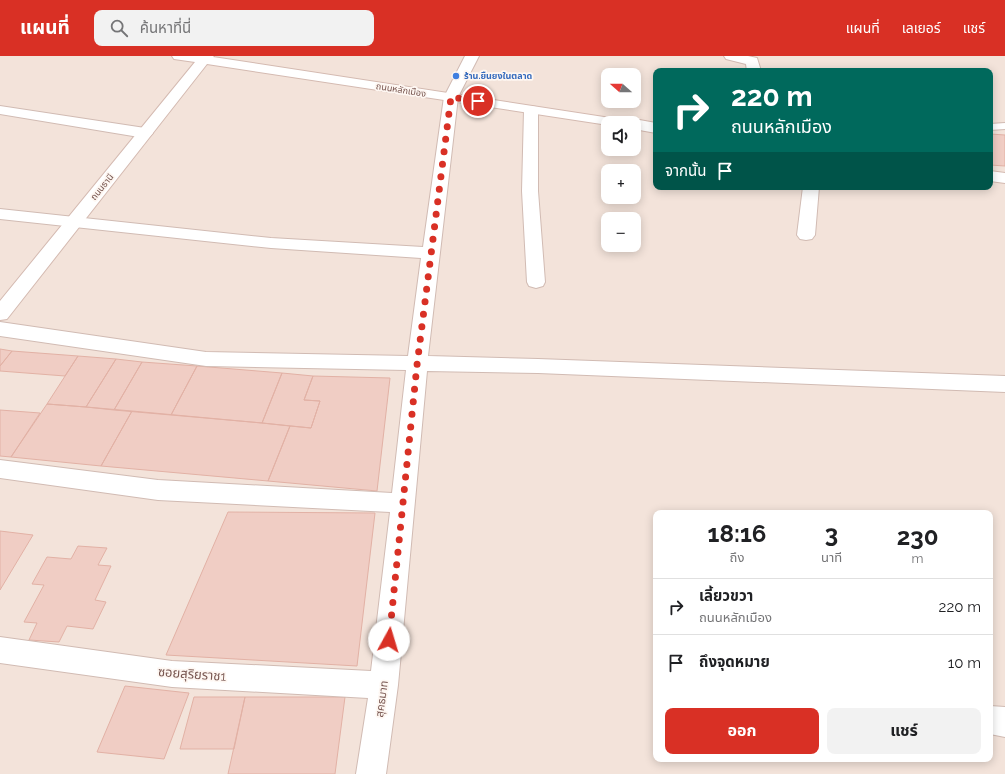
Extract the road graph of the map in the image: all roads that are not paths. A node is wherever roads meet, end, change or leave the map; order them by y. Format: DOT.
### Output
graph roads {
  1 [pos="179,56"];
  2 [pos="472,56"];
  3 [pos="731,56"];
  4 [pos="205,58"];
  5 [pos="753,68"];
  6 [pos="451,97"];
  7 [pos="0,110"];
  8 [pos="531,110"];
  9 [pos="601,120"];
  10 [pos="641,125"];
  11 [pos="1005,126"];
  12 [pos="653,127"];
  13 [pos="993,127"];
  14 [pos="145,132"];
  15 [pos="993,176"];
  16 [pos="1005,178"];
  17 [pos="811,190"];
  18 [pos="0,214"];
  19 [pos="73,223"];
  20 [pos="806,235"];
  21 [pos="431,253"];
  22 [pos="536,282"];
  23 [pos="0,314"];
  24 [pos="0,330"];
  25 [pos="417,365"];
  26 [pos="1005,384"];
  27 [pos="0,470"];
  28 [pos="403,503"];
  29 [pos="0,650"];
  30 [pos="384,685"];
  31 [pos="993,720"];
  32 [pos="1005,722"];
  33 [pos="371,774"];
  1 -- 4 [label="street, ถนนหลักเมือง"];
  2 -- 6 [label="street, สุคธมาท"];
  3 -- 5 [label="street"];
  4 -- 6 [label="street, ถนนหลักเมือง"];
  4 -- 14 [label="street, ถนนธานี"];
  6 -- 8 [label="street, ถนนหลักเมือง"];
  6 -- 21 [label="street, สุคธมาท"];
  7 -- 14 [label="street"];
  8 -- 9 [label="street, ถนนหลักเมือง"];
  8 -- 22 [label="street"];
  10 -- 12 [label="street"];
  11 -- 13 [label="lane"];
  14 -- 19 [label="street, ถนนธานี"];
  15 -- 16 [label="street"];
  17 -- 20 [label="street"];
  18 -- 19 [label="street"];
  19 -- 21 [label="street"];
  19 -- 23 [label="street, ถนนธานี"];
  21 -- 25 [label="street, สุคธมาท"];
  24 -- 25 [label="street"];
  25 -- 26 [label="street"];
  25 -- 28 [label="street, สุคธมาท"];
  27 -- 28 [label="street"];
  28 -- 30 [label="street, สุคธมาท"];
  29 -- 30 [label="street, ซอยสุริยราช1"];
  30 -- 33 [label="street, สุคธมาท"];
  31 -- 32 [label="street"];
}
